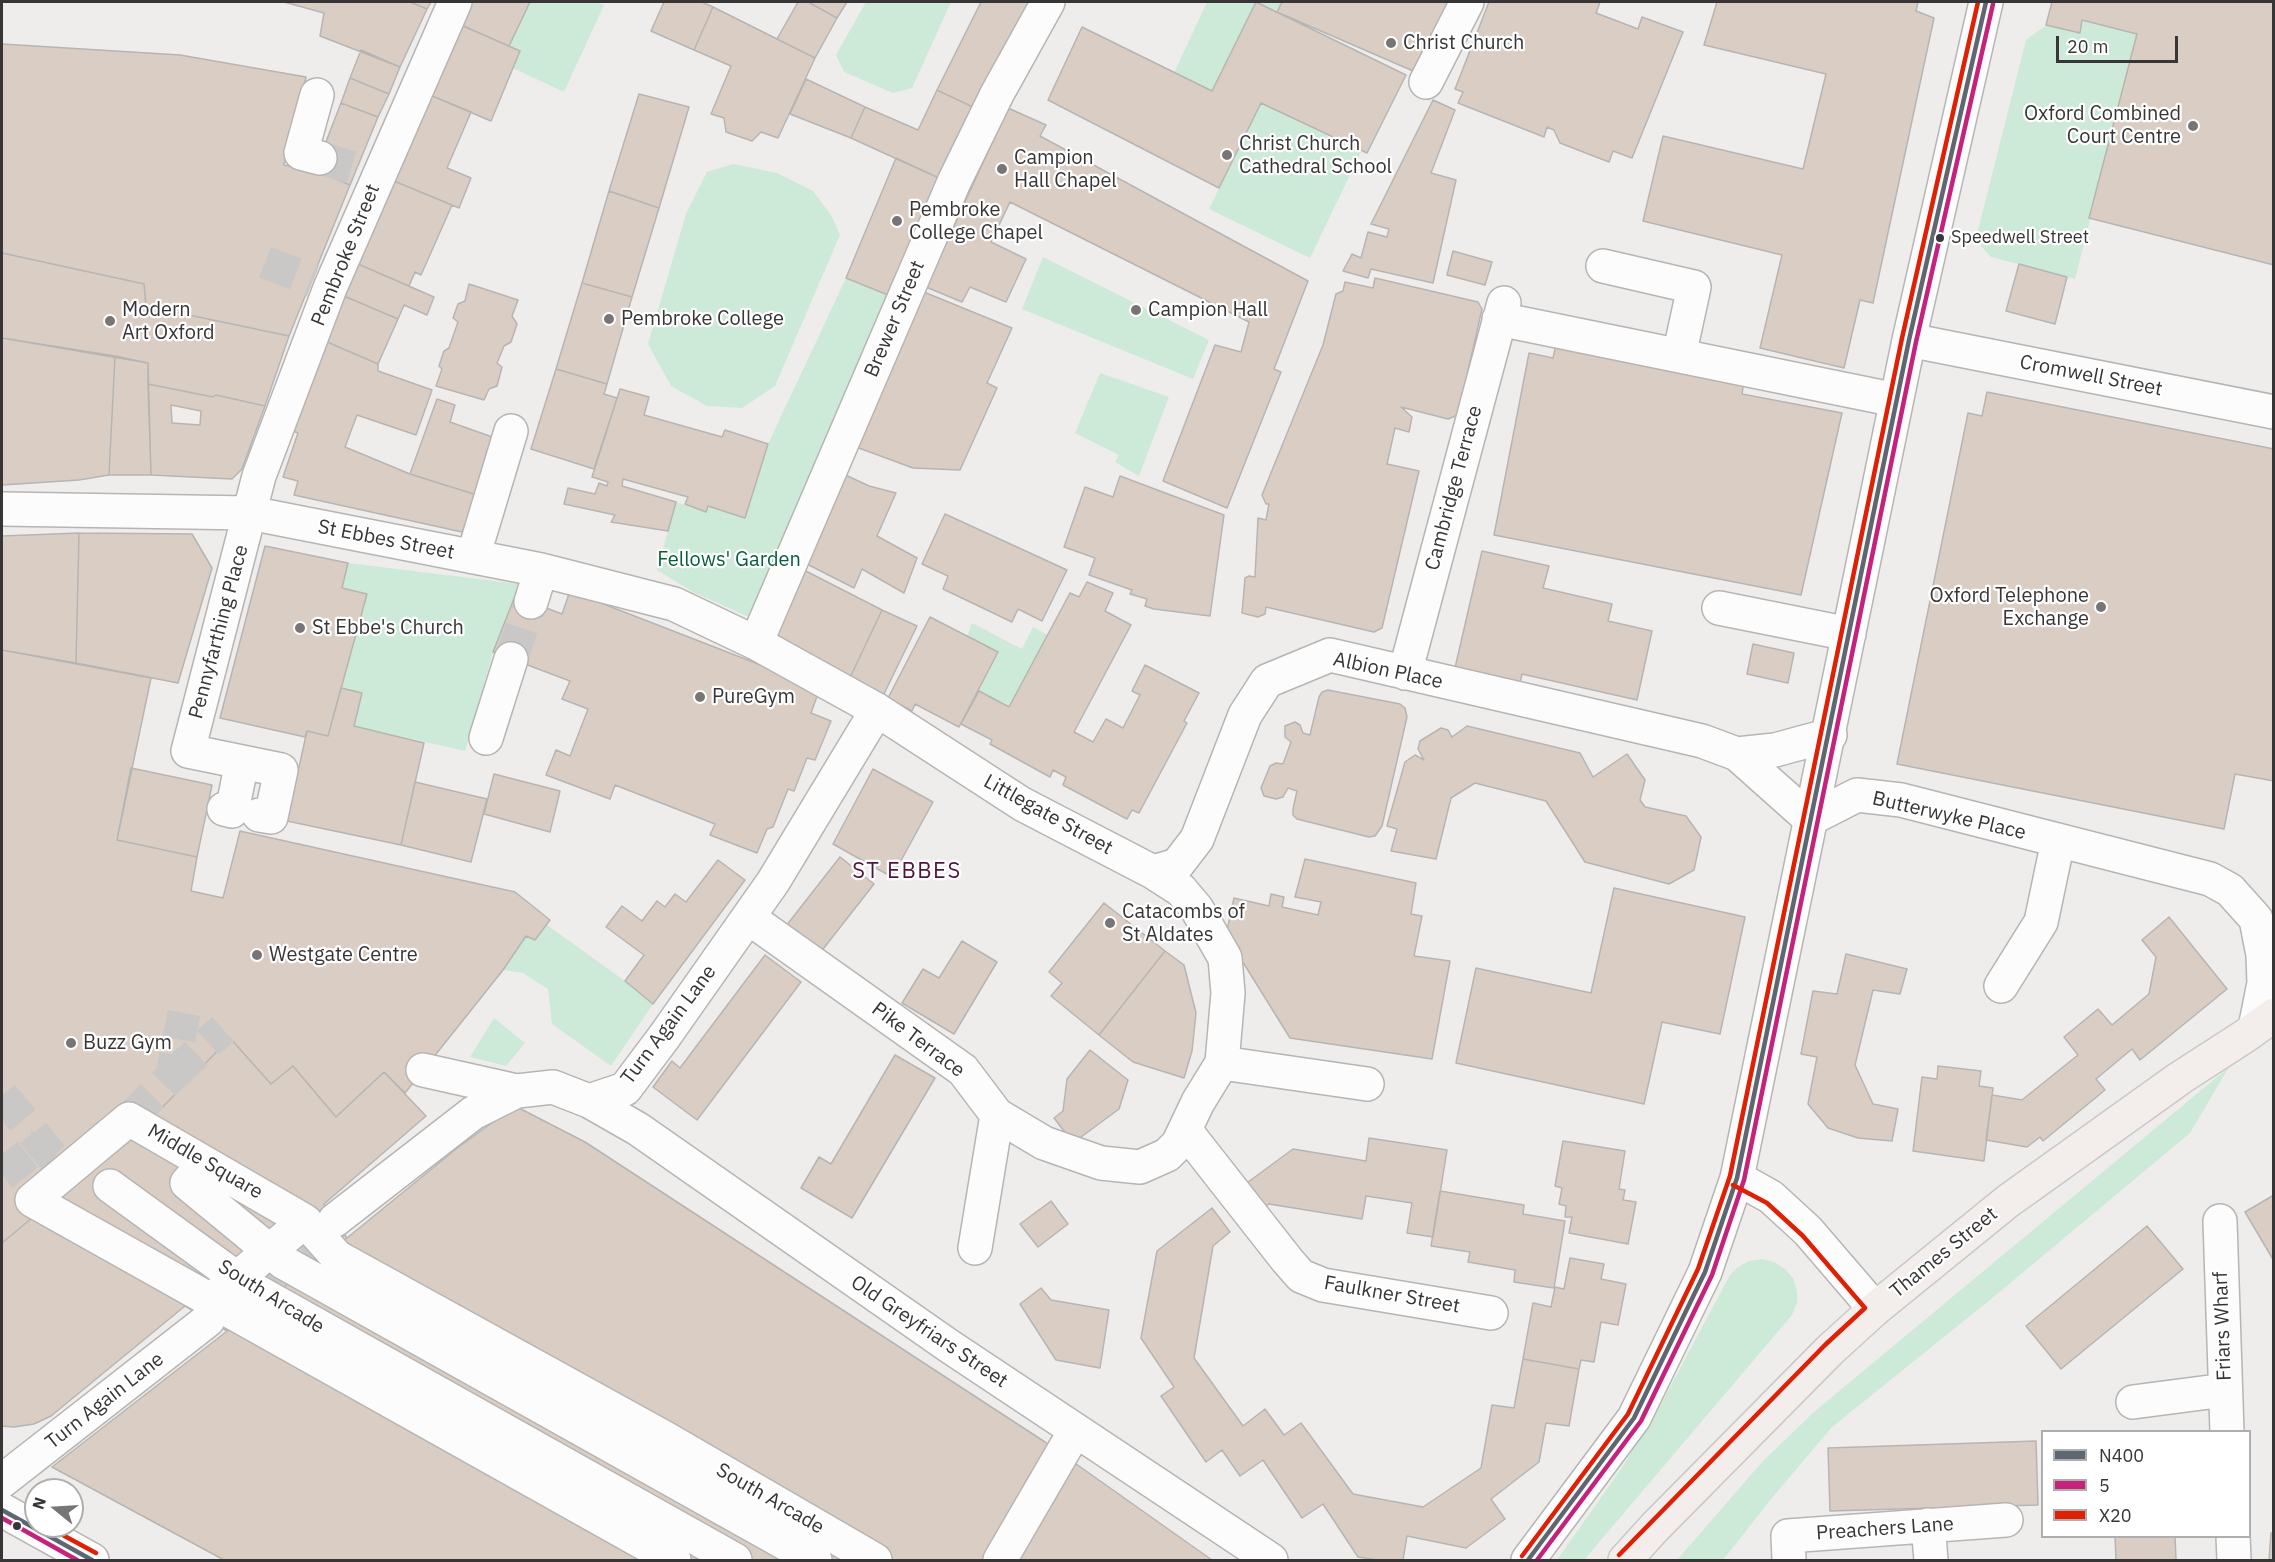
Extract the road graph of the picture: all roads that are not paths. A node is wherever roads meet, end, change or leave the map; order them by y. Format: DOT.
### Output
graph roads {
  1 [pos="455,2"];
  2 [pos="1048,2"];
  3 [pos="1467,2"];
  4 [pos="1986,2"];
  5 [pos="1426,82"];
  6 [pos="317,95"];
  7 [pos="320,158"];
  8 [pos="1603,266"];
  9 [pos="1909,340"];
  10 [pos="1679,356"];
  11 [pos="1896,400"];
  12 [pos="2274,412"];
  13 [pos="511,431"];
  14 [pos="2,509"];
  15 [pos="250,513"];
  16 [pos="473,557"];
  17 [pos="541,570"];
  18 [pos="531,602"];
  19 [pos="1719,608"];
  20 [pos="1849,634"];
  21 [pos="756,643"];
  22 [pos="512,659"];
  23 [pos="1405,673"];
  24 [pos="877,710"];
  25 [pos="1830,735"];
  26 [pos="486,738"];
  27 [pos="1737,754"];
  28 [pos="242,762"];
  29 [pos="224,809"];
  30 [pos="259,815"];
  31 [pos="1810,819"];
  32 [pos="2058,841"];
  33 [pos="1153,872"];
  34 [pos="749,918"];
  35 [pos="2001,986"];
  36 [pos="2264,1021"];
  37 [pos="1222,1063"];
  38 [pos="423,1070"];
  39 [pos="1367,1084"];
  40 [pos="517,1091"];
  41 [pos="589,1101"];
  42 [pos="997,1115"];
  43 [pos="1185,1130"];
  44 [pos="195,1174"];
  45 [pos="1737,1178"];
  46 [pos="110,1186"];
  47 [pos="320,1220"];
  48 [pos="2220,1221"];
  49 [pos="975,1248"];
  50 [pos="1875,1309"];
  51 [pos="209,1310"];
  52 [pos="1491,1313"];
  53 [pos="474,1334"];
  54 [pos="2225,1390"];
  55 [pos="2133,1402"];
  56 [pos="425,1421"];
  57 [pos="2227,1430"];
  58 [pos="1075,1431"];
  59 [pos="665,1438"];
  60 [pos="2,1482"];
  61 [pos="2,1510"];
  62 [pos="2006,1520"];
  63 [pos="1928,1526"];
  64 [pos="615,1527"];
  65 [pos="2233,1538"];
  66 [pos="92,1560"];
  67 [pos="674,1560"];
  68 [pos="735,1560"];
  69 [pos="814,1560"];
  70 [pos="875,1560"];
  71 [pos="1000,1560"];
  72 [pos="1271,1560"];
  73 [pos="1528,1560"];
  74 [pos="1625,1560"];
  75 [pos="1789,1560"];
  76 [pos="1931,1560"];
  77 [pos="2235,1560"];
  1 -- 15 [label="street, Pembroke Street"];
  2 -- 21 [label="street, Brewer Street"];
  3 -- 5 [label="street"];
  4 -- 9 [label="street"];
  6 -- 7 [label="street"];
  8 -- 10 [label="street"];
  9 -- 11 [label="street"];
  9 -- 12 [label="street, Cromwell Street"];
  10 -- 11 [label="street"];
  10 -- 23 [label="street, Cambridge Terrace"];
  11 -- 20 [label="street"];
  13 -- 16 [label="street"];
  14 -- 15 [label="street, St Ebbes Street"];
  15 -- 16 [label="street, St Ebbes Street"];
  15 -- 28 [label="street, Pennyfarthing Place"];
  16 -- 17 [label="street, St Ebbes Street"];
  17 -- 18 [label="street"];
  17 -- 21 [label="street, St Ebbes Street"];
  19 -- 20 [label="street"];
  20 -- 25 [label="street"];
  21 -- 24 [label="street, Littlegate Street"];
  22 -- 26 [label="street"];
  23 -- 27 [label="street, Albion Place"];
  23 -- 33 [label="street, Albion Place"];
  24 -- 33 [label="street, Littlegate Street"];
  24 -- 34 [label="street, Turn Again Lane"];
  25 -- 27 [label="street, Albion Place"];
  25 -- 31 [label="street"];
  27 -- 31 [label="street, Albion Place"];
  28 -- 29 [label="street"];
  28 -- 30 [label="street"];
  31 -- 32 [label="street, Butterwyke Place"];
  31 -- 45 [label="street"];
  32 -- 35 [label="street"];
  32 -- 36 [label="street, Butterwyke Place"];
  33 -- 37 [label="street, Littlegate Street"];
  34 -- 41 [label="street, Turn Again Lane"];
  34 -- 42 [label="street, Pike Terrace"];
  36 -- 50 [label="main road, Thames Street"];
  37 -- 39 [label="street"];
  37 -- 43 [label="street"];
  38 -- 40 [label="street"];
  40 -- 41 [label="street"];
  40 -- 47 [label="street"];
  41 -- 58 [label="street, Old Greyfriars Street"];
  42 -- 43 [label="street"];
  42 -- 49 [label="street"];
  43 -- 52 [label="street, Faulkner Street"];
  44 -- 69 [label="street, South Arcade"];
  45 -- 50 [label="street"];
  45 -- 73 [label="street"];
  46 -- 68 [label="street, South Arcade"];
  47 -- 51 [label="street"];
  47 -- 51 [label="street, Middle Square"];
  47 -- 53 [label="street, South Arcade"];
  48 -- 54 [label="street, Friars Wharf"];
  50 -- 74 [label="main road, Thames Street"];
  51 -- 56 [label="street, South Arcade"];
  51 -- 60 [label="street, Turn Again Lane"];
  53 -- 56 [label="street"];
  53 -- 59 [label="street, South Arcade"];
  54 -- 55 [label="street"];
  54 -- 57 [label="street, Friars Wharf"];
  56 -- 64 [label="street, South Arcade"];
  58 -- 71 [label="street"];
  58 -- 72 [label="street, Old Greyfriars Street"];
  59 -- 64 [label="street"];
  59 -- 70 [label="street, South Arcade"];
  61 -- 66 [label="street"];
  62 -- 63 [label="street, Preachers Lane"];
  63 -- 75 [label="street, Preachers Lane"];
  63 -- 76 [label="street"];
  64 -- 67 [label="street, South Arcade"];
  65 -- 77 [label="street"];
}
